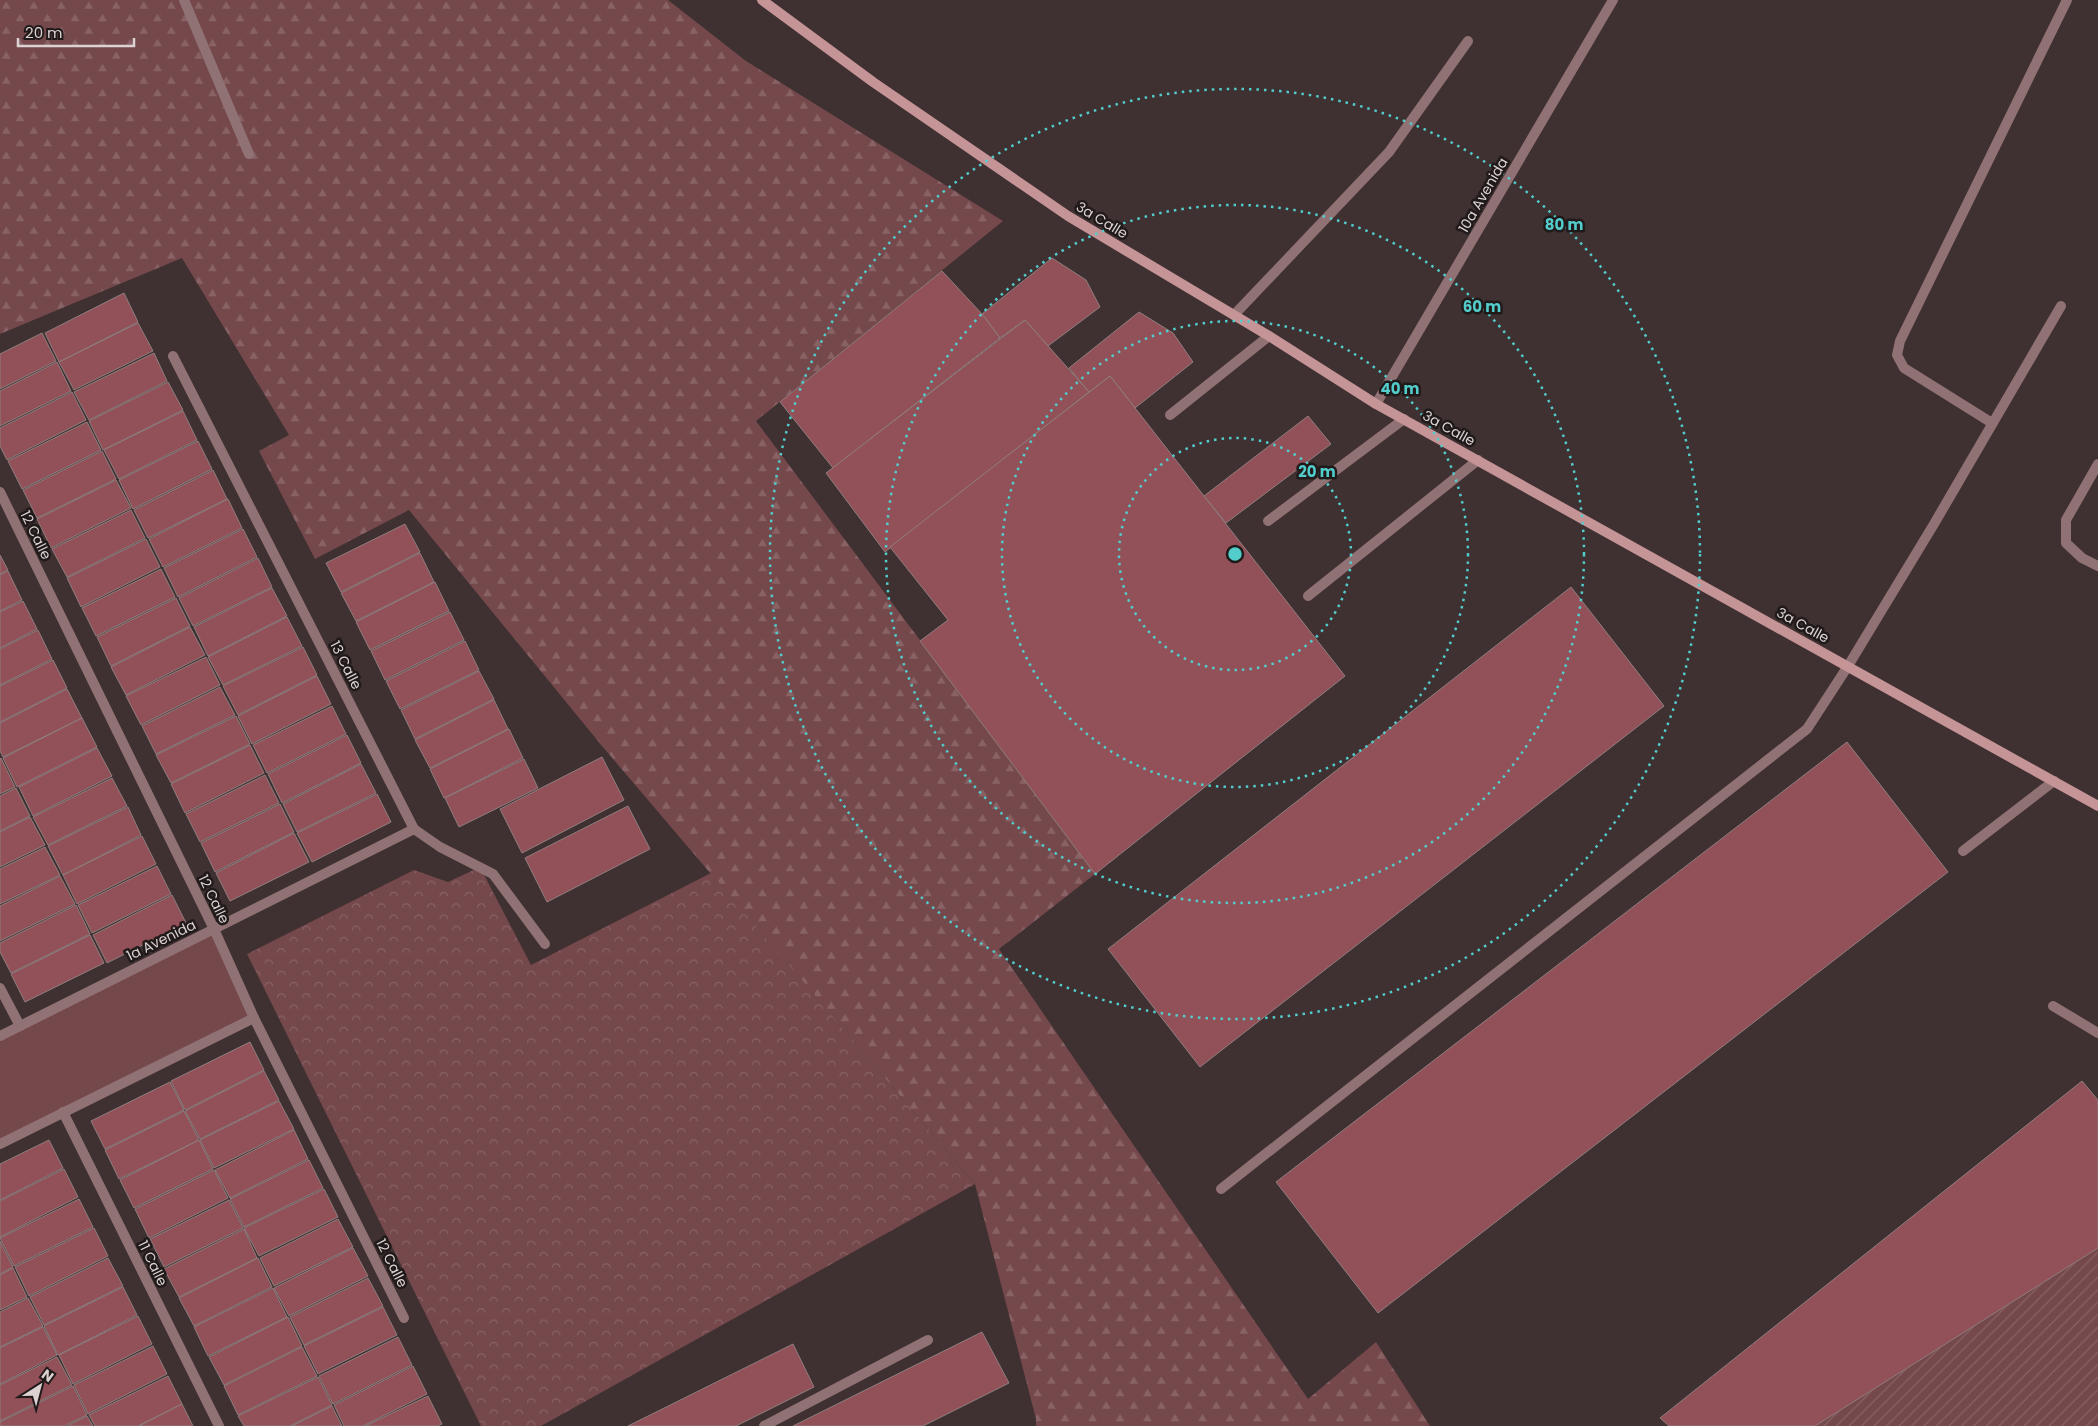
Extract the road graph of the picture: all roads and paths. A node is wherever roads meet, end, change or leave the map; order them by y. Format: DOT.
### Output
graph roads {
  1 [pos="184,0"];
  2 [pos="762,0"];
  3 [pos="1614,0"];
  4 [pos="2067,0"];
  5 [pos="1468,40"];
  6 [pos="249,154"];
  7 [pos="2062,306"];
  8 [pos="1234,316"];
  9 [pos="1269,336"];
  10 [pos="173,356"];
  11 [pos="1376,404"];
  12 [pos="1170,415"];
  13 [pos="1404,419"];
  14 [pos="1992,423"];
  15 [pos="1478,460"];
  16 [pos="2098,464"];
  17 [pos="0,492"];
  18 [pos="1268,521"];
  19 [pos="2098,566"];
  20 [pos="1308,596"];
  21 [pos="1848,666"];
  22 [pos="2054,781"];
  23 [pos="2098,806"];
  24 [pos="414,829"];
  25 [pos="1963,852"];
  26 [pos="214,929"];
  27 [pos="545,944"];
  28 [pos="0,988"];
  29 [pos="2053,1006"];
  30 [pos="254,1018"];
  31 [pos="20,1026"];
  32 [pos="2098,1033"];
  33 [pos="0,1036"];
  34 [pos="63,1112"];
  35 [pos="0,1144"];
  36 [pos="1221,1190"];
  37 [pos="404,1318"];
  38 [pos="928,1340"];
  39 [pos="219,1426"];
  40 [pos="764,1426"];
  1 -- 6 [label="street"];
  2 -- 8 [label="main road, 3a Calle"];
  3 -- 11 [label="street, 10a Avenida"];
  4 -- 14 [label="street"];
  5 -- 8 [label="street"];
  7 -- 14 [label="street"];
  8 -- 9 [label="main road, 3a Calle"];
  9 -- 11 [label="main road, 3a Calle"];
  9 -- 12 [label="street"];
  10 -- 24 [label="street, 13 Calle"];
  11 -- 13 [label="main road, 3a Calle"];
  13 -- 15 [label="main road, 3a Calle"];
  13 -- 18 [label="street"];
  14 -- 21 [label="street"];
  15 -- 20 [label="street"];
  15 -- 21 [label="main road, 3a Calle"];
  16 -- 19 [label="street"];
  17 -- 26 [label="street, 12 Calle"];
  21 -- 22 [label="main road, 3a Calle"];
  21 -- 36 [label="street"];
  22 -- 23 [label="main road, 3a Calle"];
  22 -- 25 [label="street"];
  24 -- 26 [label="street, 1a Avenida"];
  24 -- 27 [label="street, 13 Calle"];
  26 -- 30 [label="street, 12 Calle"];
  26 -- 31 [label="street, 1a Avenida"];
  28 -- 31 [label="street"];
  29 -- 32 [label="street"];
  30 -- 34 [label="street"];
  30 -- 37 [label="street, 12 Calle"];
  31 -- 33 [label="street, 1a Avenida"];
  34 -- 35 [label="street"];
  34 -- 39 [label="street, 11 Calle"];
  38 -- 40 [label="street"];
}
